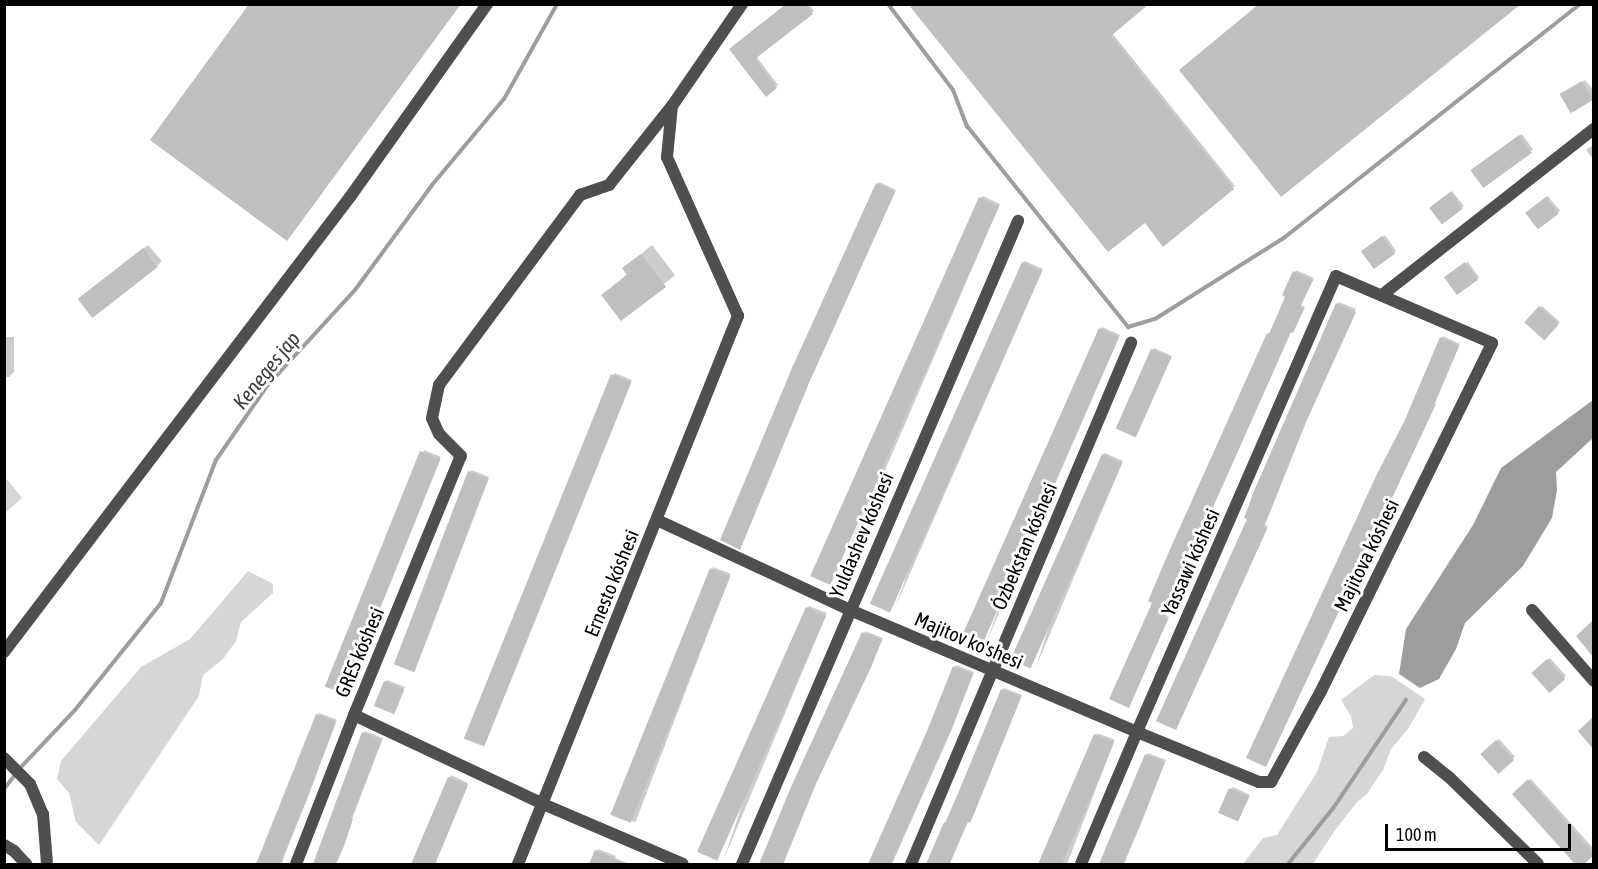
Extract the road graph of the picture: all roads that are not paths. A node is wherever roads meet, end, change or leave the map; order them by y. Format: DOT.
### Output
graph roads {
  1 [pos="487,4"];
  2 [pos="742,4"];
  3 [pos="672,106"];
  4 [pos="1593,129"];
  5 [pos="1018,221"];
  6 [pos="1382,295"];
  7 [pos="1131,343"];
  8 [pos="657,520"];
  9 [pos="850,610"];
  10 [pos="1532,610"];
  11 [pos="4,652"];
  12 [pos="992,671"];
  13 [pos="1593,681"];
  14 [pos="354,716"];
  15 [pos="1137,732"];
  16 [pos="1424,757"];
  17 [pos="5,758"];
  18 [pos="1271,782"];
  19 [pos="543,804"];
  20 [pos="4,845"];
  21 [pos="26,864"];
  22 [pos="47,864"];
  23 [pos="296,864"];
  24 [pos="518,864"];
  25 [pos="683,864"];
  26 [pos="742,864"];
  27 [pos="911,864"];
  28 [pos="1081,864"];
  29 [pos="1538,864"];
  1 -- 11 [label="street"];
  2 -- 3 [label="street"];
  3 -- 8 [label="street, Ernesto kóshesi"];
  3 -- 14 [label="street, GRES kóshesi"];
  4 -- 6 [label="street"];
  5 -- 9 [label="street, Yuldashev kóshesi"];
  6 -- 15 [label="street, Yassawi kóshesi"];
  6 -- 18 [label="street, Majitova kóshesi"];
  7 -- 12 [label="street, Ózbekstan kóshesi"];
  8 -- 9 [label="street, Majitov ko'shesi"];
  8 -- 19 [label="street, Ernesto kóshesi"];
  9 -- 12 [label="street, Majitov ko'shesi"];
  9 -- 26 [label="street, Yuldashev kóshesi"];
  10 -- 13 [label="street"];
  12 -- 15 [label="street, Majitov ko'shesi"];
  12 -- 27 [label="street, Ózbekstan kóshesi"];
  14 -- 19 [label="street"];
  14 -- 23 [label="street, GRES kóshesi"];
  15 -- 18 [label="street, Majitov ko'shesi"];
  15 -- 28 [label="street, Yassawi kóshesi"];
  16 -- 29 [label="street"];
  17 -- 22 [label="street"];
  19 -- 24 [label="street, Ernesto kóshesi"];
  19 -- 25 [label="street"];
  20 -- 21 [label="street"];
}
